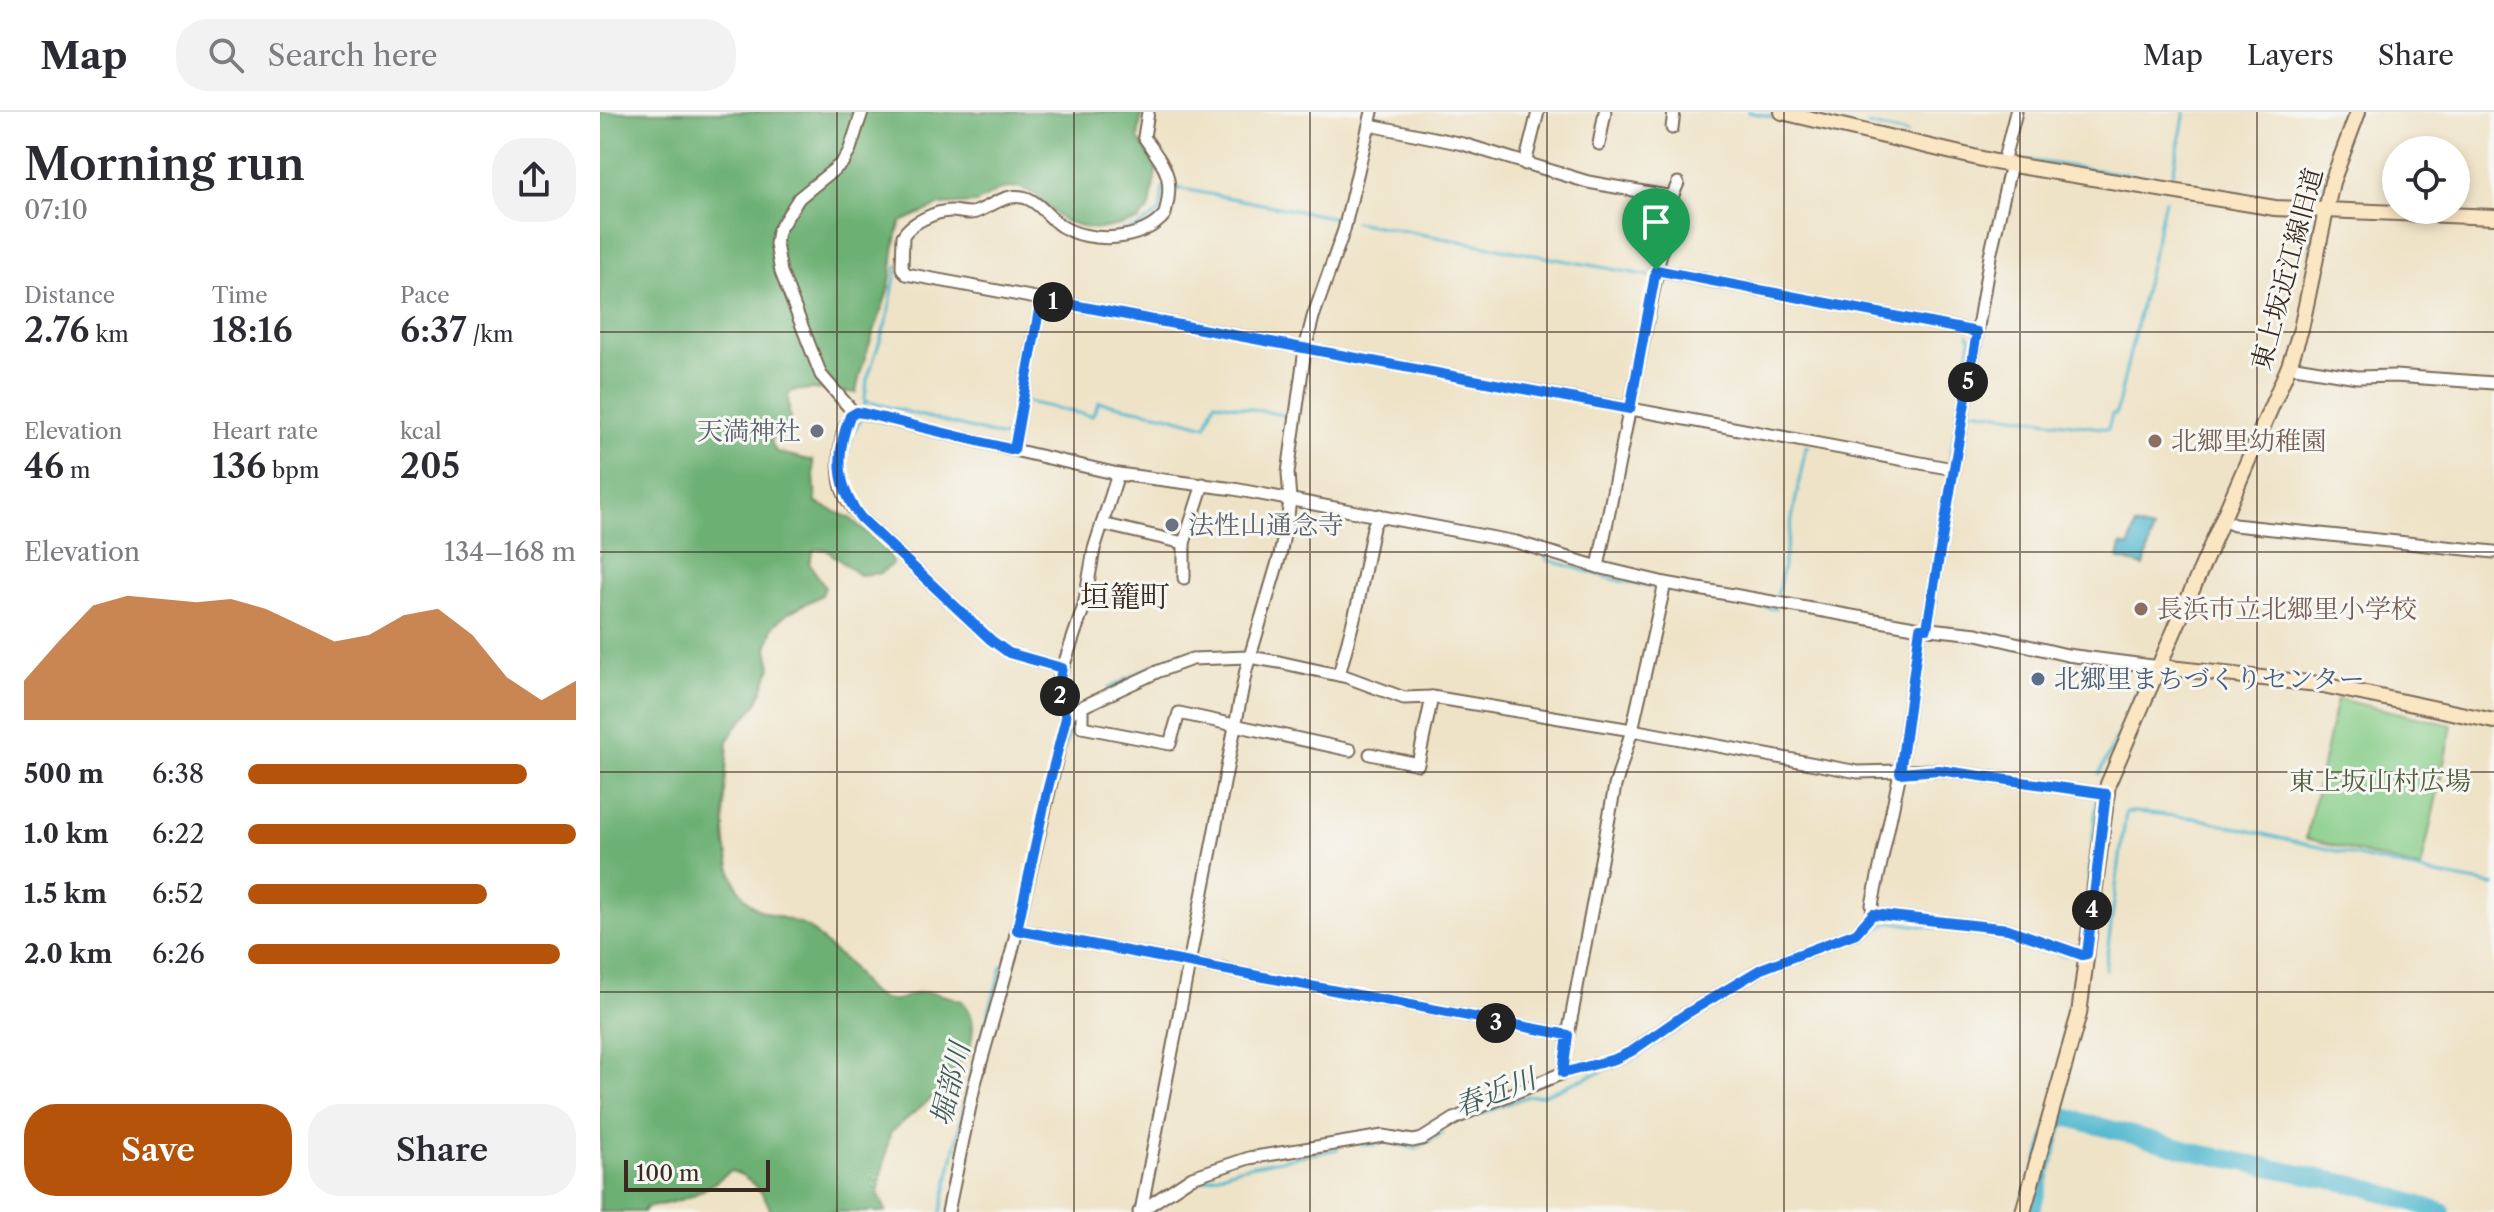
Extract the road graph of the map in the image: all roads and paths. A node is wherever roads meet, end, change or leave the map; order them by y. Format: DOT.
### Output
graph roads {
  1 [pos="862,112"];
  2 [pos="1148,112"];
  3 [pos="1372,112"];
  4 [pos="1538,112"];
  5 [pos="1605,112"];
  6 [pos="1674,112"];
  7 [pos="1782,112"];
  8 [pos="2016,112"];
  9 [pos="2358,112"];
  10 [pos="1370,125"];
  11 [pos="1672,128"];
  12 [pos="1599,144"];
  13 [pos="1525,164"];
  14 [pos="2007,164"];
  15 [pos="1678,183"];
  16 [pos="1672,197"];
  17 [pos="2325,211"];
  18 [pos="2494,217"];
  19 [pos="1656,270"];
  20 [pos="1041,299"];
  21 [pos="1977,332"];
  22 [pos="1301,348"];
  23 [pos="2289,366"];
  24 [pos="2494,383"];
  25 [pos="1630,409"];
  26 [pos="854,413"];
  27 [pos="1014,450"];
  28 [pos="1953,469"];
  29 [pos="1118,474"];
  30 [pos="1203,484"];
  31 [pos="1290,500"];
  32 [pos="1377,517"];
  33 [pos="2223,520"];
  34 [pos="1102,524"];
  35 [pos="1184,543"];
  36 [pos="2494,552"];
  37 [pos="1598,567"];
  38 [pos="1184,578"];
  39 [pos="1665,583"];
  40 [pos="1923,628"];
  41 [pos="1249,657"];
  42 [pos="2160,667"];
  43 [pos="1062,668"];
  44 [pos="1339,675"];
  45 [pos="1432,697"];
  46 [pos="1082,708"];
  47 [pos="1066,718"];
  48 [pos="2494,721"];
  49 [pos="1236,725"];
  50 [pos="1632,730"];
  51 [pos="1350,750"];
  52 [pos="1370,754"];
  53 [pos="1900,773"];
  54 [pos="2106,794"];
  55 [pos="1873,914"];
  56 [pos="1017,930"];
  57 [pos="2087,954"];
  58 [pos="1189,963"];
  59 [pos="1568,1035"];
  60 [pos="1563,1073"];
  61 [pos="1140,1211"];
  62 [pos="948,1212"];
  63 [pos="2023,1212"];
  1 -- 26 [label="street"];
  2 -- 20 [label="street"];
  3 -- 10 [label="street"];
  4 -- 13 [label="street"];
  5 -- 12 [label="street"];
  6 -- 11 [label="street"];
  7 -- 14 [label="street"];
  8 -- 14 [label="street"];
  9 -- 17 [label="street, 東上坂近江線旧道"];
  10 -- 13 [label="street"];
  10 -- 22 [label="street"];
  13 -- 16 [label="street"];
  14 -- 17 [label="street"];
  14 -- 21 [label="street"];
  15 -- 16 [label="street"];
  16 -- 19 [label="street"];
  17 -- 18 [label="street"];
  17 -- 23 [label="street, 東上坂近江線旧道"];
  19 -- 21 [label="street"];
  19 -- 25 [label="street"];
  20 -- 22 [label="street"];
  20 -- 27 [label="street"];
  21 -- 28 [label="street"];
  22 -- 25 [label="street"];
  22 -- 31 [label="street"];
  23 -- 24 [label="street"];
  23 -- 33 [label="street, 東上坂近江線旧道"];
  25 -- 28 [label="street"];
  25 -- 37 [label="street"];
  26 -- 27 [label="street"];
  26 -- 43 [label="street"];
  27 -- 29 [label="street"];
  28 -- 40 [label="street"];
  29 -- 30 [label="street"];
  29 -- 34 [label="street"];
  30 -- 31 [label="street"];
  30 -- 35 [label="street"];
  31 -- 32 [label="street"];
  31 -- 41 [label="street"];
  32 -- 37 [label="street"];
  32 -- 44 [label="street"];
  33 -- 36 [label="street"];
  33 -- 42 [label="street, 東上坂近江線旧道"];
  34 -- 35 [label="street"];
  34 -- 43 [label="street"];
  35 -- 38 [label="street"];
  37 -- 39 [label="street"];
  39 -- 40 [label="street"];
  39 -- 50 [label="street"];
  40 -- 42 [label="street"];
  40 -- 53 [label="street"];
  41 -- 44 [label="street"];
  41 -- 46 [label="street"];
  41 -- 49 [label="street"];
  42 -- 48 [label="street"];
  42 -- 54 [label="street, 東上坂近江線旧道"];
  43 -- 47 [label="street"];
  44 -- 45 [label="street"];
  45 -- 50 [label="street"];
  45 -- 52 [label="street"];
  46 -- 47 [label="street"];
  46 -- 49 [label="street"];
  47 -- 56 [label="street"];
  49 -- 51 [label="street"];
  49 -- 58 [label="street"];
  50 -- 53 [label="street"];
  50 -- 59 [label="street"];
  53 -- 54 [label="street"];
  53 -- 55 [label="street"];
  54 -- 57 [label="street, 東上坂近江線旧道"];
  55 -- 57 [label="street"];
  55 -- 60 [label="street"];
  56 -- 58 [label="street"];
  56 -- 62 [label="street"];
  57 -- 63 [label="street, 東上坂近江線旧道"];
  58 -- 59 [label="street"];
  58 -- 61 [label="street"];
  59 -- 60 [label="street"];
  60 -- 61 [label="street"];
}
